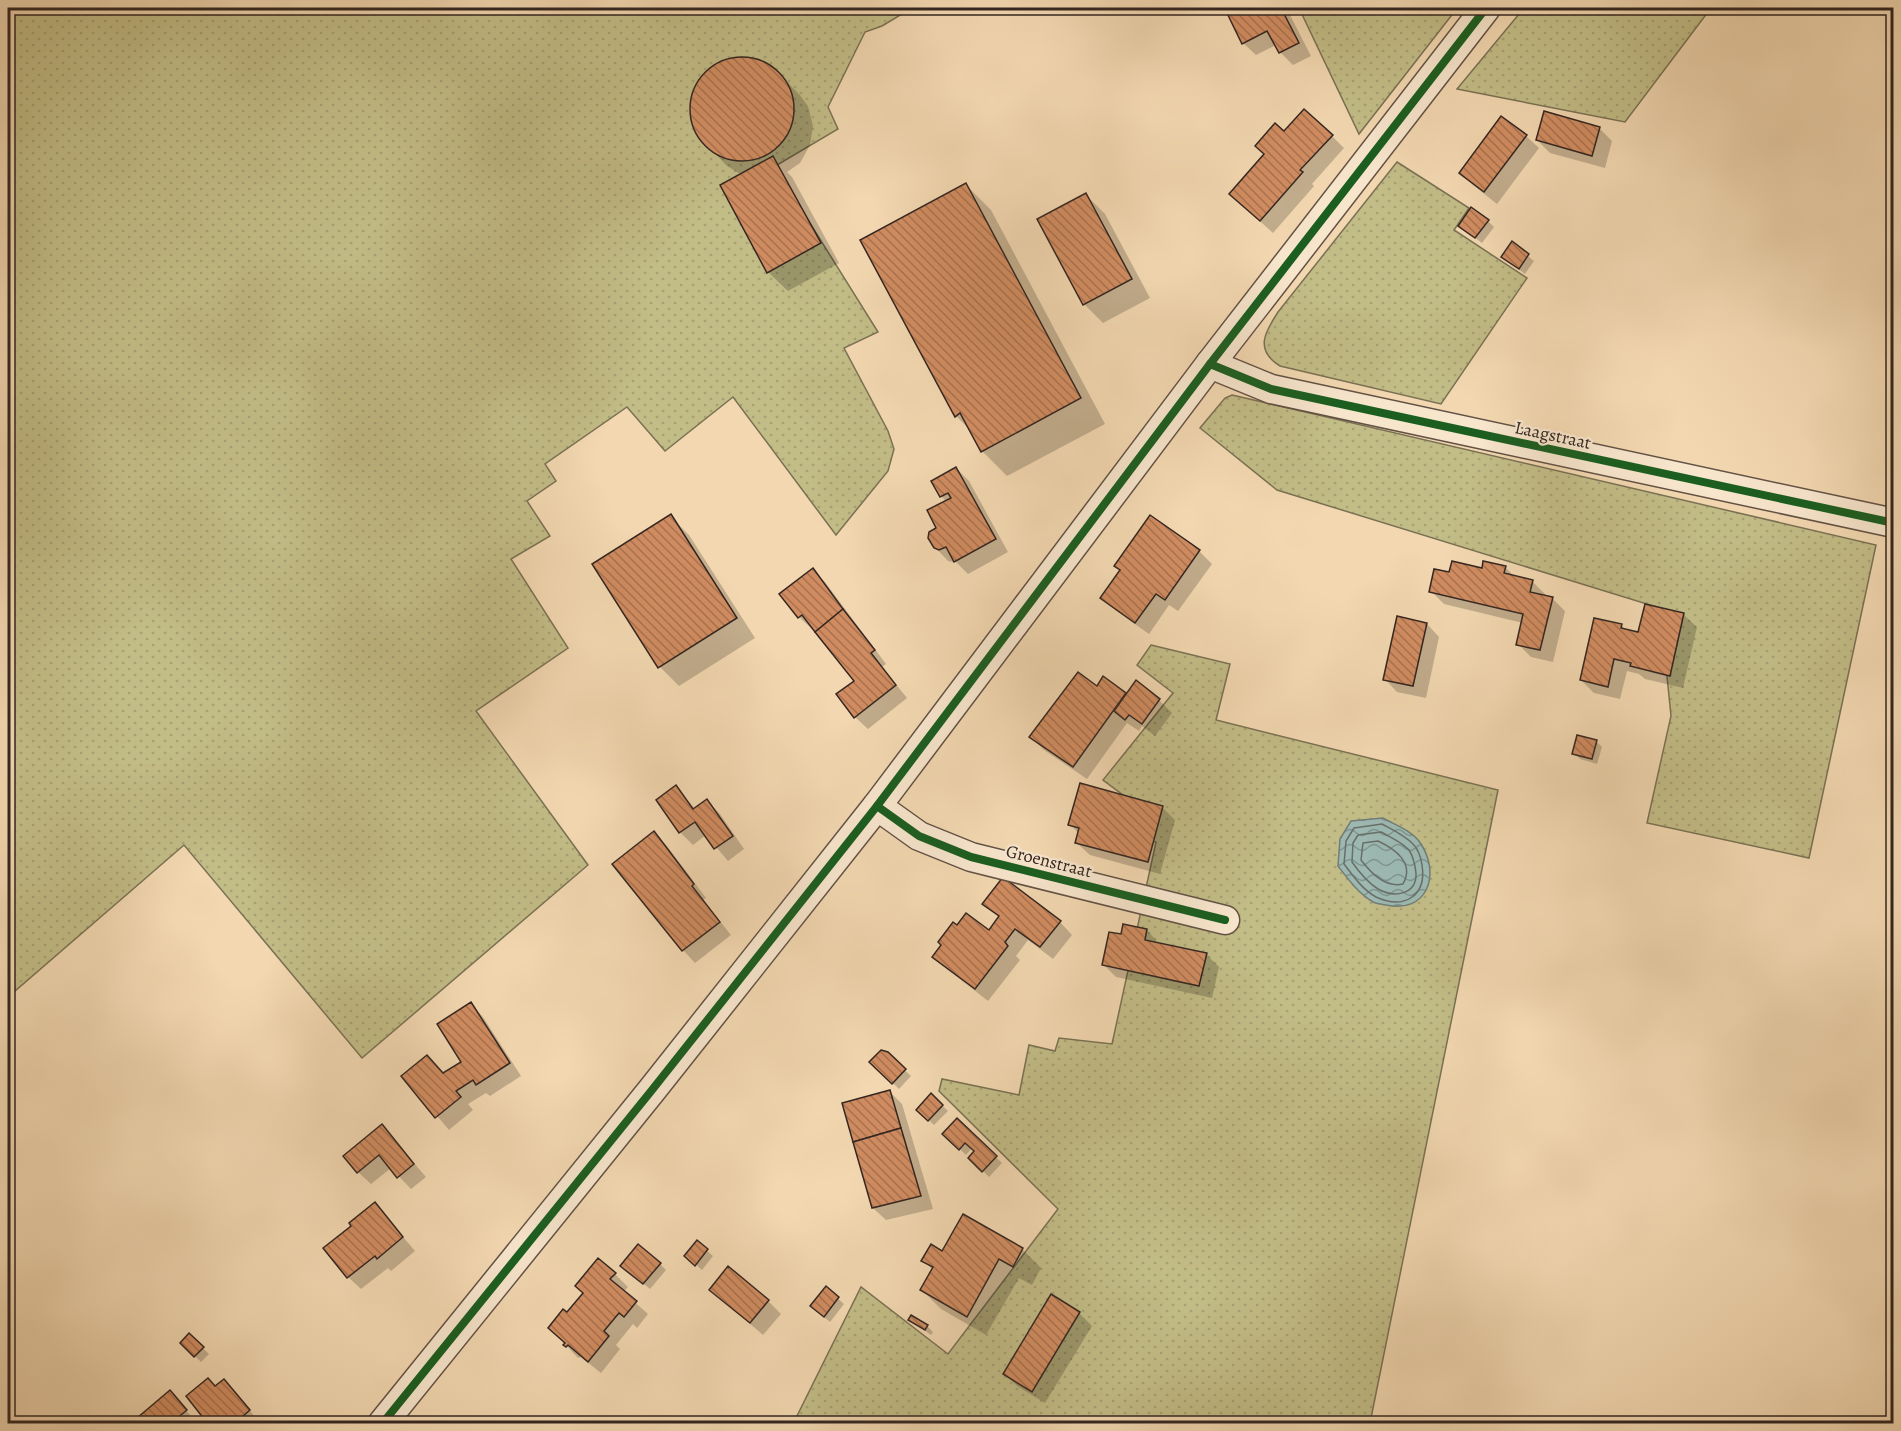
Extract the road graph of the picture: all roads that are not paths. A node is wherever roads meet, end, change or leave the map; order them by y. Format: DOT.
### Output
graph roads {
  1 [pos="1486,8"];
  2 [pos="1210,364"];
  3 [pos="1893,523"];
  4 [pos="878,806"];
  5 [pos="1225,920"];
  6 [pos="382,1424"];
  1 -- 2 [label="street"];
  2 -- 3 [label="street, Laagstraat"];
  2 -- 4 [label="street"];
  4 -- 5 [label="street, Groenstraat"];
  4 -- 6 [label="street"];
}
